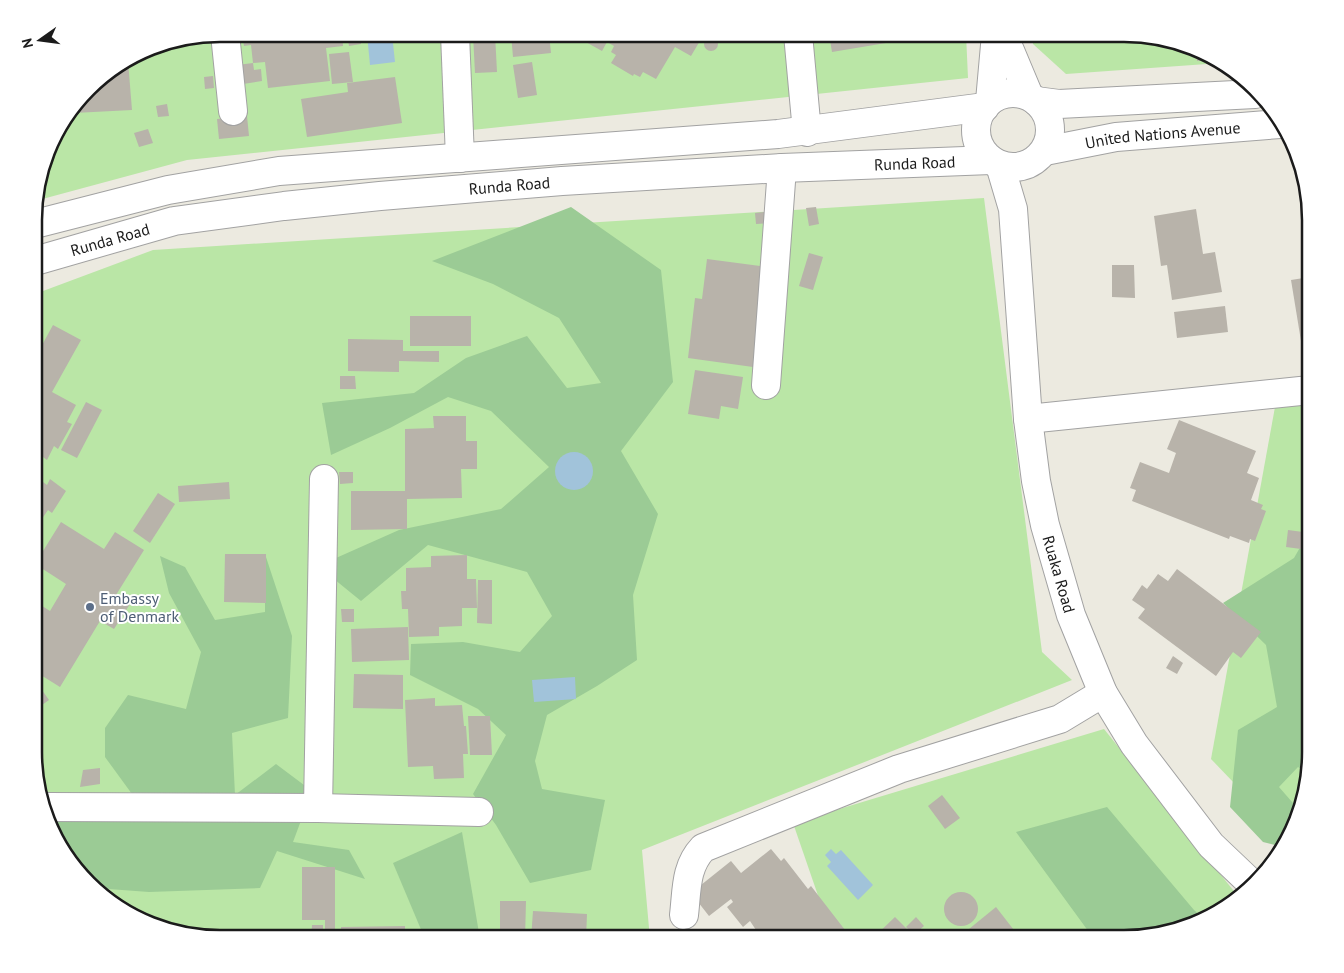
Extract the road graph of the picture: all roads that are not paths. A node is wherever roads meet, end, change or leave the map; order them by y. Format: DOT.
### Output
graph roads {
  1 [pos="226,42"];
  2 [pos="455,42"];
  3 [pos="799,42"];
  4 [pos="995,42"];
  5 [pos="1007,42"];
  6 [pos="1248,94"];
  7 [pos="1033,99"];
  8 [pos="988,104"];
  9 [pos="234,111"];
  10 [pos="1274,124"];
  11 [pos="807,132"];
  12 [pos="1038,157"];
  13 [pos="460,158"];
  14 [pos="996,163"];
  15 [pos="782,168"];
  16 [pos="1014,209"];
  17 [pos="42,222"];
  18 [pos="42,259"];
  19 [pos="766,385"];
  20 [pos="1301,391"];
  21 [pos="1028,419"];
  22 [pos="324,479"];
  23 [pos="1103,693"];
  24 [pos="51,807"];
  25 [pos="318,808"];
  26 [pos="479,812"];
  27 [pos="1248,879"];
  28 [pos="684,915"];
  1 -- 9 [label="street"];
  2 -- 13 [label="street"];
  3 -- 11 [label="street"];
  4 -- 8 [label="street"];
  5 -- 7 [label="street"];
  6 -- 7 [label="street, United Nations Avenue"];
  7 -- 8 [label="street"];
  7 -- 12 [label="street"];
  8 -- 11 [label="street, Runda Road"];
  8 -- 14 [label="street"];
  10 -- 12 [label="street, United Nations Avenue"];
  11 -- 13 [label="street, Runda Road"];
  12 -- 14 [label="street"];
  12 -- 16 [label="street, Ruaka Road"];
  13 -- 17 [label="street, Runda Road"];
  14 -- 15 [label="street, Runda Road"];
  14 -- 16 [label="street, Ruaka Road"];
  15 -- 18 [label="street, Runda Road"];
  15 -- 19 [label="street"];
  16 -- 21 [label="street, Ruaka Road"];
  20 -- 21 [label="street"];
  21 -- 23 [label="street, Ruaka Road"];
  22 -- 25 [label="street"];
  23 -- 27 [label="street, Ruaka Road"];
  23 -- 28 [label="street"];
  24 -- 25 [label="street"];
  25 -- 26 [label="street"];
}
